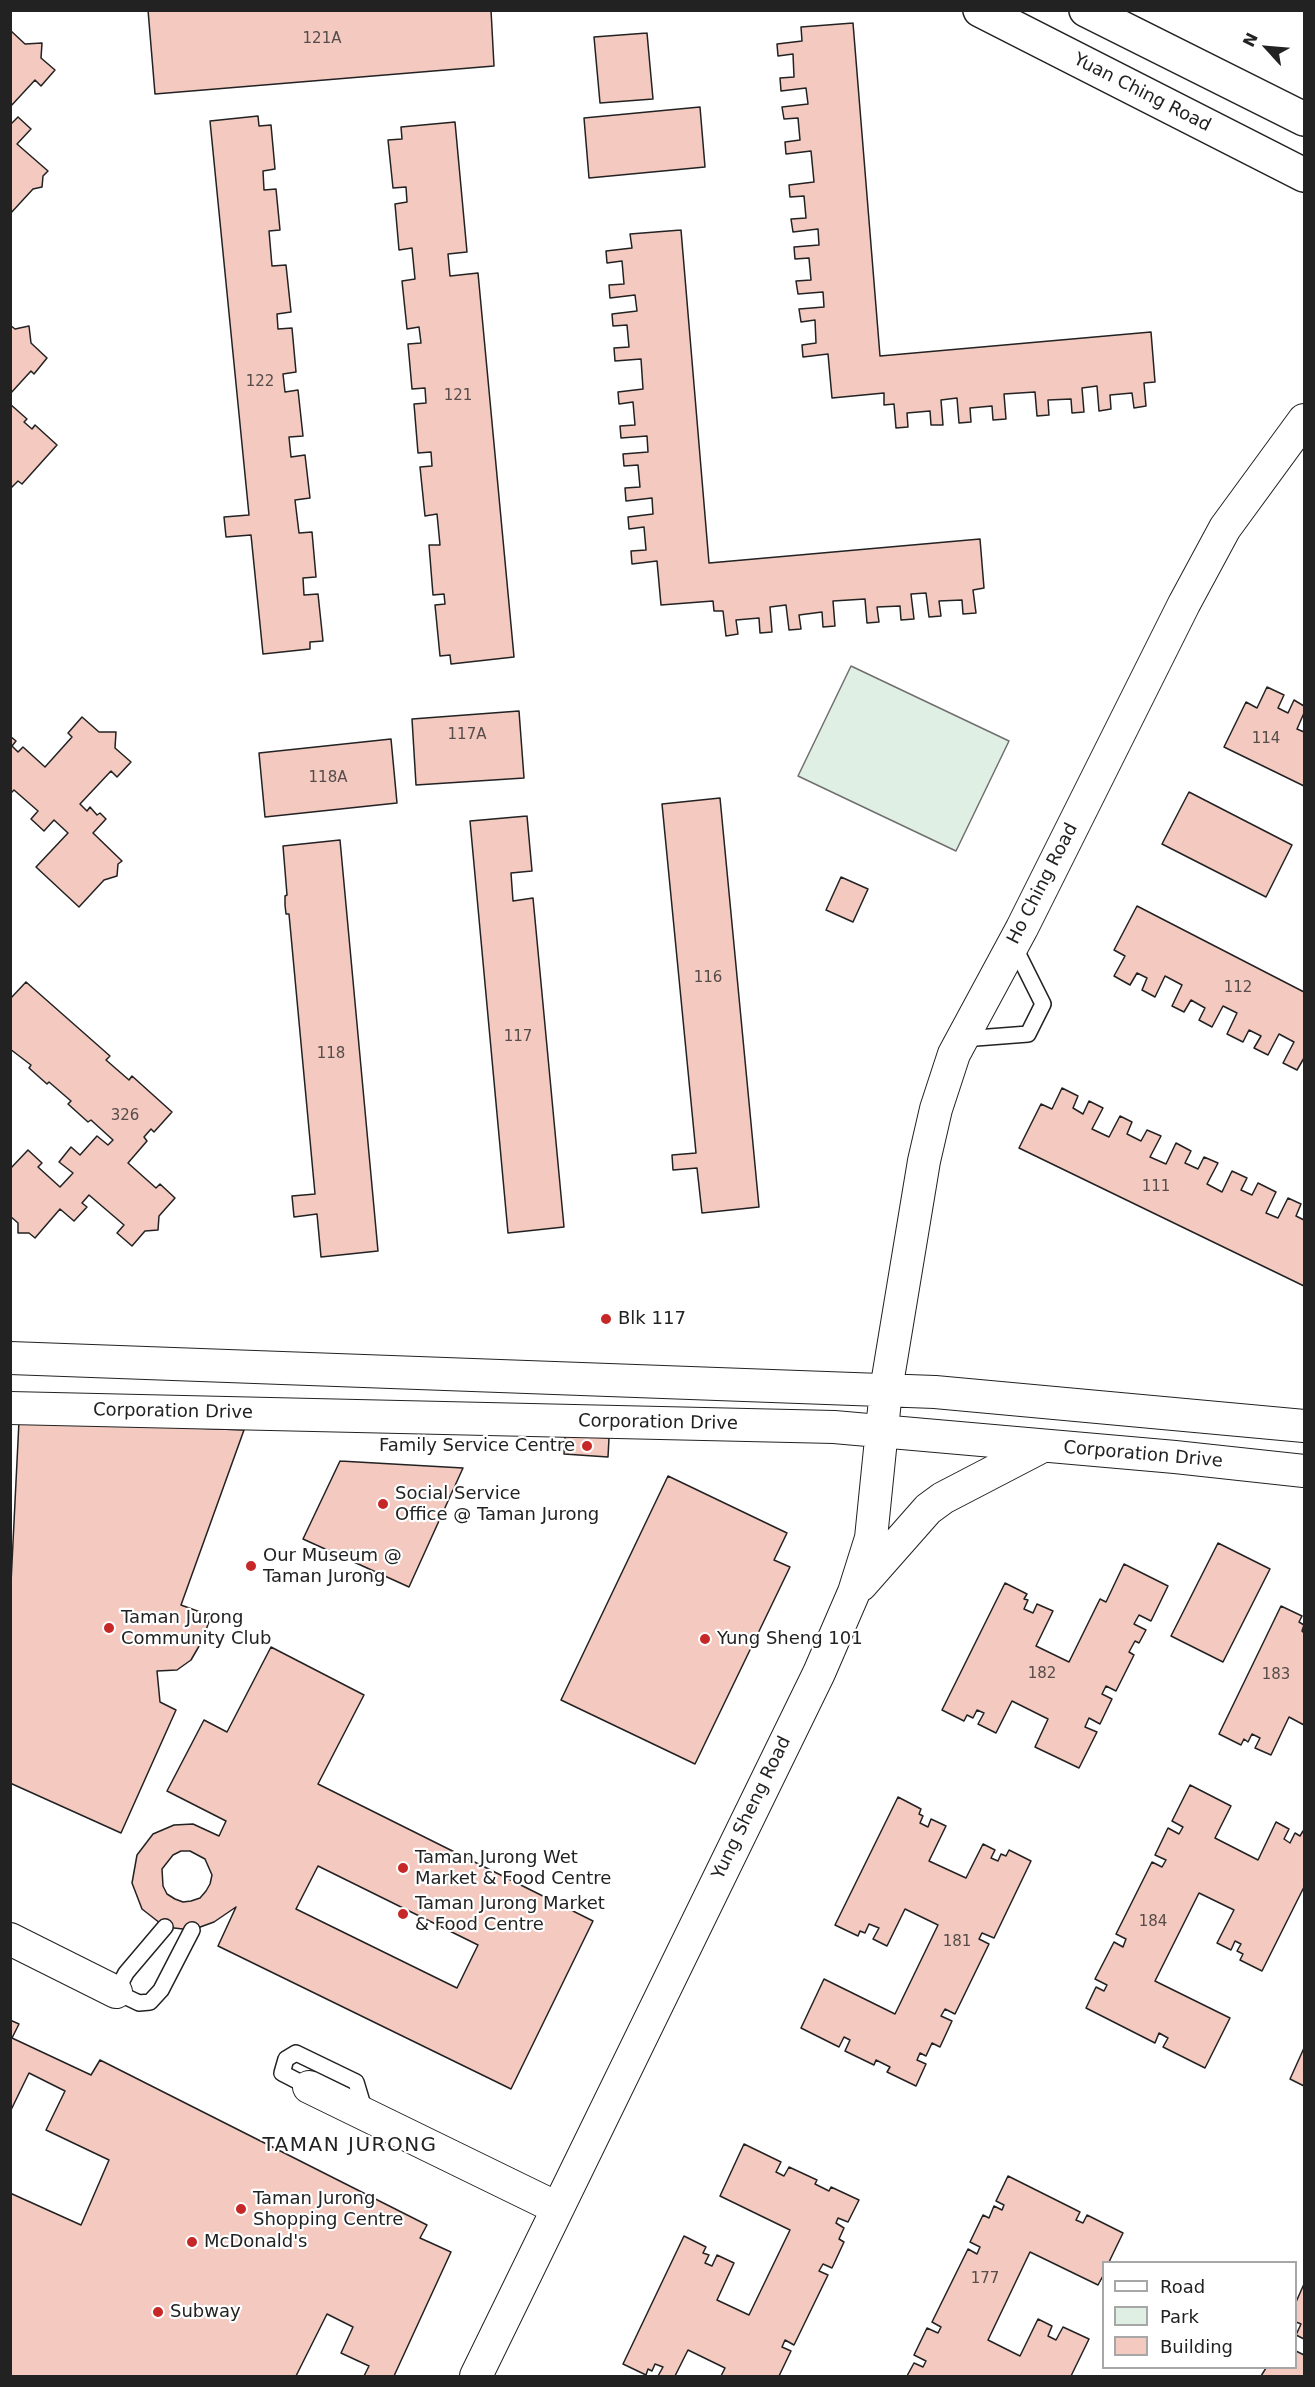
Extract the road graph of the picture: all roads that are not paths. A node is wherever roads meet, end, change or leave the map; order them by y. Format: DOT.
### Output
graph roads {
  1 [pos="980,10"];
  2 [pos="1086,10"];
  3 [pos="1305,119"];
  4 [pos="1305,175"];
  5 [pos="1305,420"];
  6 [pos="1013,944"];
  7 [pos="963,1039"];
  8 [pos="10,1358"];
  9 [pos="886,1390"];
  10 [pos="10,1408"];
  11 [pos="1305,1426"];
  12 [pos="882,1430"];
  13 [pos="1041,1447"];
  14 [pos="1305,1471"];
  15 [pos="854,1592"];
  16 [pos="165,1927"];
  17 [pos="192,1930"];
  18 [pos="10,1939"];
  19 [pos="116,1992"];
  20 [pos="309,2087"];
  21 [pos="557,2208"];
  22 [pos="476,2376"];
  1 -- 4 [label="street, Yuan Ching Road"];
  2 -- 3 [label="street"];
  5 -- 6 [label="street, Ho Ching Road"];
  6 -- 7 [label="street, Ho Ching Road"];
  6 -- 7 [label="lane"];
  7 -- 9 [label="street, Ho Ching Road"];
  8 -- 9 [label="street"];
  9 -- 11 [label="street"];
  9 -- 12 [label="street, Yung Sheng Road"];
  10 -- 12 [label="street, Corporation Drive"];
  12 -- 13 [label="street, Corporation Drive"];
  12 -- 15 [label="street, Yung Sheng Road"];
  13 -- 14 [label="street, Corporation Drive"];
  13 -- 15 [label="street"];
  15 -- 21 [label="street, Yung Sheng Road"];
  16 -- 19 [label="lane"];
  17 -- 19 [label="lane"];
  18 -- 19 [label="street"];
  20 -- 21 [label="street"];
  21 -- 22 [label="street, Yung Sheng Road"];
}
